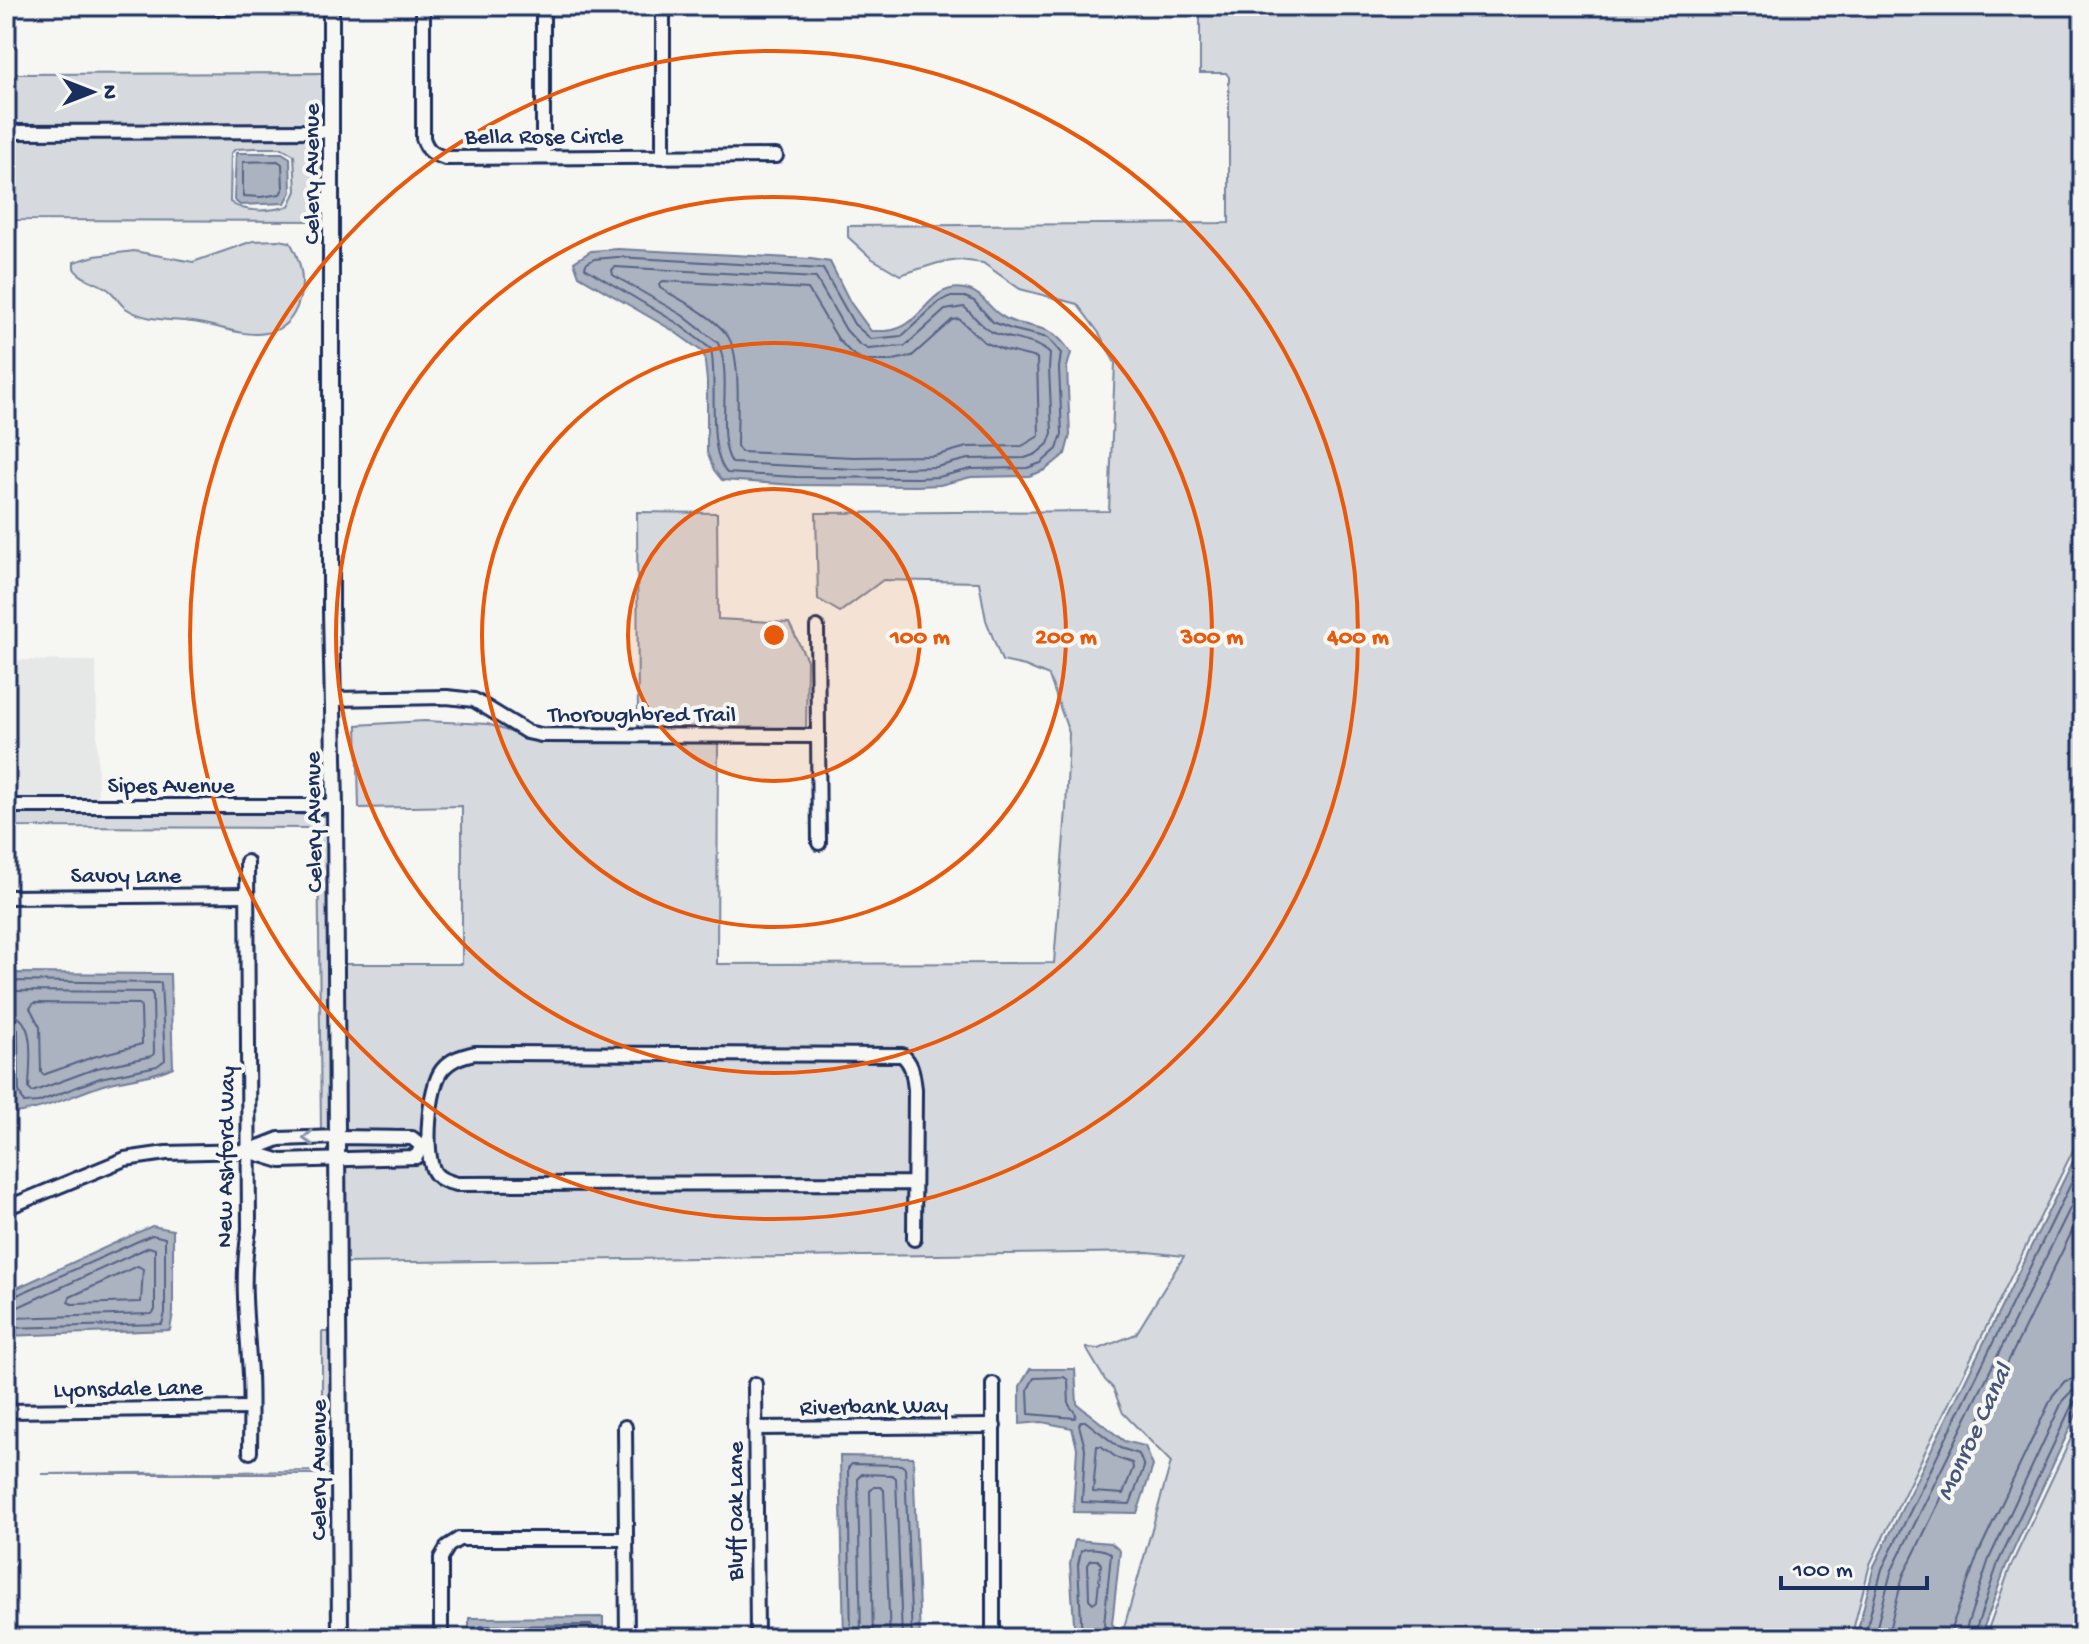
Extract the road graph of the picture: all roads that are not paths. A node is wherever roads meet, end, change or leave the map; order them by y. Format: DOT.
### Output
graph roads {
  1 [pos="117,6"];
  2 [pos="331,6"];
  3 [pos="423,6"];
  4 [pos="543,6"];
  5 [pos="663,6"];
  6 [pos="231,8"];
  7 [pos="332,131"];
  8 [pos="6,132"];
  9 [pos="776,156"];
  10 [pos="543,157"];
  11 [pos="663,157"];
  12 [pos="817,627"];
  13 [pos="332,699"];
  14 [pos="817,736"];
  15 [pos="6,806"];
  16 [pos="335,806"];
  17 [pos="819,843"];
  18 [pos="247,862"];
  19 [pos="247,895"];
  20 [pos="6,897"];
  21 [pos="337,1137"];
  22 [pos="387,1138"];
  23 [pos="425,1146"];
  24 [pos="248,1151"];
  25 [pos="388,1159"];
  26 [pos="337,1161"];
  27 [pos="914,1183"];
  28 [pos="6,1208"];
  29 [pos="914,1239"];
  30 [pos="755,1384"];
  31 [pos="993,1384"];
  32 [pos="250,1408"];
  33 [pos="6,1411"];
  34 [pos="994,1426"];
  35 [pos="625,1427"];
  36 [pos="755,1428"];
  37 [pos="250,1452"];
  38 [pos="625,1539"];
  39 [pos="340,1638"];
  40 [pos="441,1638"];
  41 [pos="627,1638"];
  42 [pos="757,1638"];
  43 [pos="993,1638"];
  1 -- 6 [label="street"];
  2 -- 7 [label="main road, Celery Avenue"];
  3 -- 10 [label="street, Bella Rose Circle"];
  4 -- 10 [label="street"];
  5 -- 11 [label="street"];
  7 -- 8 [label="street"];
  7 -- 13 [label="main road, Celery Avenue"];
  9 -- 11 [label="street, Bella Rose Circle"];
  10 -- 11 [label="street, Bella Rose Circle"];
  12 -- 14 [label="street"];
  13 -- 14 [label="street, Thoroughbred Trail"];
  13 -- 16 [label="main road, Celery Avenue"];
  14 -- 17 [label="street"];
  15 -- 16 [label="street, Sipes Avenue"];
  16 -- 21 [label="main road, Celery Avenue"];
  18 -- 19 [label="street, New Ashford Way"];
  19 -- 20 [label="street, Savoy Lane"];
  19 -- 24 [label="street, New Ashford Way"];
  21 -- 22 [label="street"];
  21 -- 24 [label="street, one-way"];
  21 -- 26 [label="main road, Celery Avenue"];
  22 -- 23 [label="street"];
  22 -- 25 [label="street"];
  23 -- 25 [label="street"];
  23 -- 27 [label="street"];
  23 -- 27 [label="street"];
  24 -- 26 [label="street"];
  24 -- 28 [label="street"];
  24 -- 32 [label="street, New Ashford Way"];
  25 -- 26 [label="street"];
  26 -- 39 [label="main road, Celery Avenue"];
  27 -- 29 [label="street"];
  30 -- 36 [label="street, Bluff Oak Lane"];
  31 -- 34 [label="street"];
  32 -- 33 [label="street, Lyonsdale Lane"];
  32 -- 37 [label="street, New Ashford Way"];
  34 -- 36 [label="street, Riverbank Way"];
  34 -- 43 [label="street"];
  35 -- 38 [label="street"];
  36 -- 42 [label="street, Bluff Oak Lane"];
  38 -- 40 [label="street"];
  38 -- 41 [label="street"];
}
